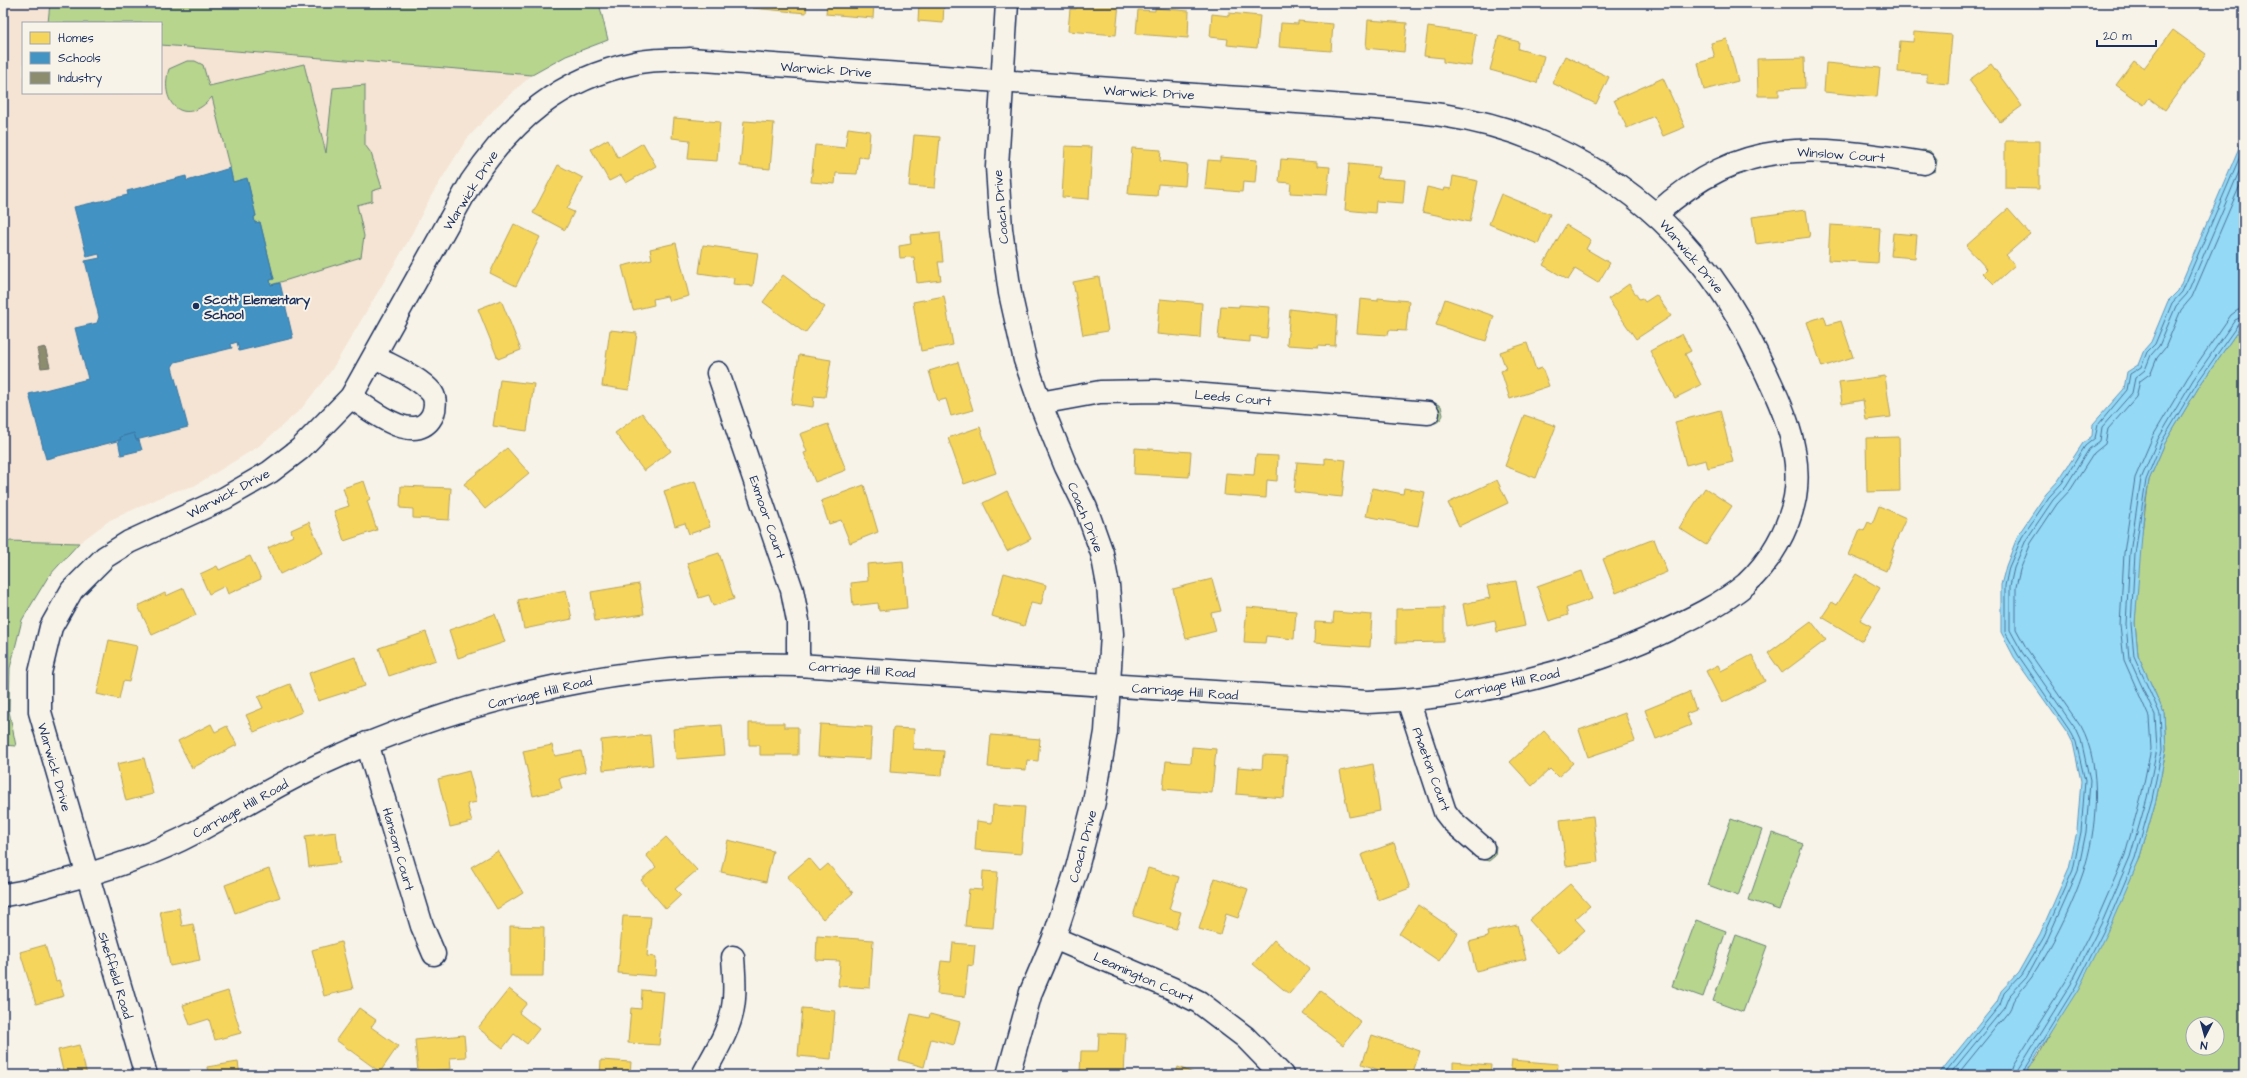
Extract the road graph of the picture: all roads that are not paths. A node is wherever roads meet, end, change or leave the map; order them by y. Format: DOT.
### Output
graph roads {
  1 [pos="1007,3"];
  2 [pos="1001,82"];
  3 [pos="1924,163"];
  4 [pos="1656,214"];
  5 [pos="375,357"];
  6 [pos="718,373"];
  7 [pos="351,397"];
  8 [pos="1040,403"];
  9 [pos="1428,413"];
  10 [pos="1740,588"];
  11 [pos="798,665"];
  12 [pos="1110,686"];
  13 [pos="1408,700"];
  14 [pos="367,743"];
  15 [pos="1483,848"];
  16 [pos="86,876"];
  17 [pos="3,895"];
  18 [pos="1054,938"];
  19 [pos="434,954"];
  20 [pos="733,957"];
  21 [pos="146,1075"];
  22 [pos="703,1075"];
  23 [pos="1008,1075"];
  24 [pos="1282,1075"];
  1 -- 2 [label="street, Coach Drive"];
  2 -- 4 [label="street, Warwick Drive"];
  2 -- 5 [label="street, Warwick Drive"];
  2 -- 8 [label="street, Coach Drive"];
  3 -- 4 [label="street, Winslow Court"];
  4 -- 10 [label="street, Warwick Drive"];
  5 -- 7 [label="street, Warwick Drive"];
  5 -- 7 [label="street"];
  6 -- 11 [label="street, Exmoor Court"];
  7 -- 16 [label="street, Warwick Drive"];
  8 -- 9 [label="street, Leeds Court"];
  8 -- 12 [label="street, Coach Drive"];
  10 -- 13 [label="street, Carriage Hill Road"];
  11 -- 12 [label="street, Carriage Hill Road"];
  11 -- 14 [label="street, Carriage Hill Road"];
  12 -- 13 [label="street, Carriage Hill Road"];
  12 -- 18 [label="street, Coach Drive"];
  13 -- 15 [label="street, Phaeton Court"];
  14 -- 16 [label="street, Carriage Hill Road"];
  14 -- 19 [label="street, Hansom Court"];
  16 -- 17 [label="street, Carriage Hill Road"];
  16 -- 21 [label="street, Sheffield Road"];
  18 -- 23 [label="street, Coach Drive"];
  18 -- 24 [label="street, Leamington Court"];
  20 -- 22 [label="street"];
}
